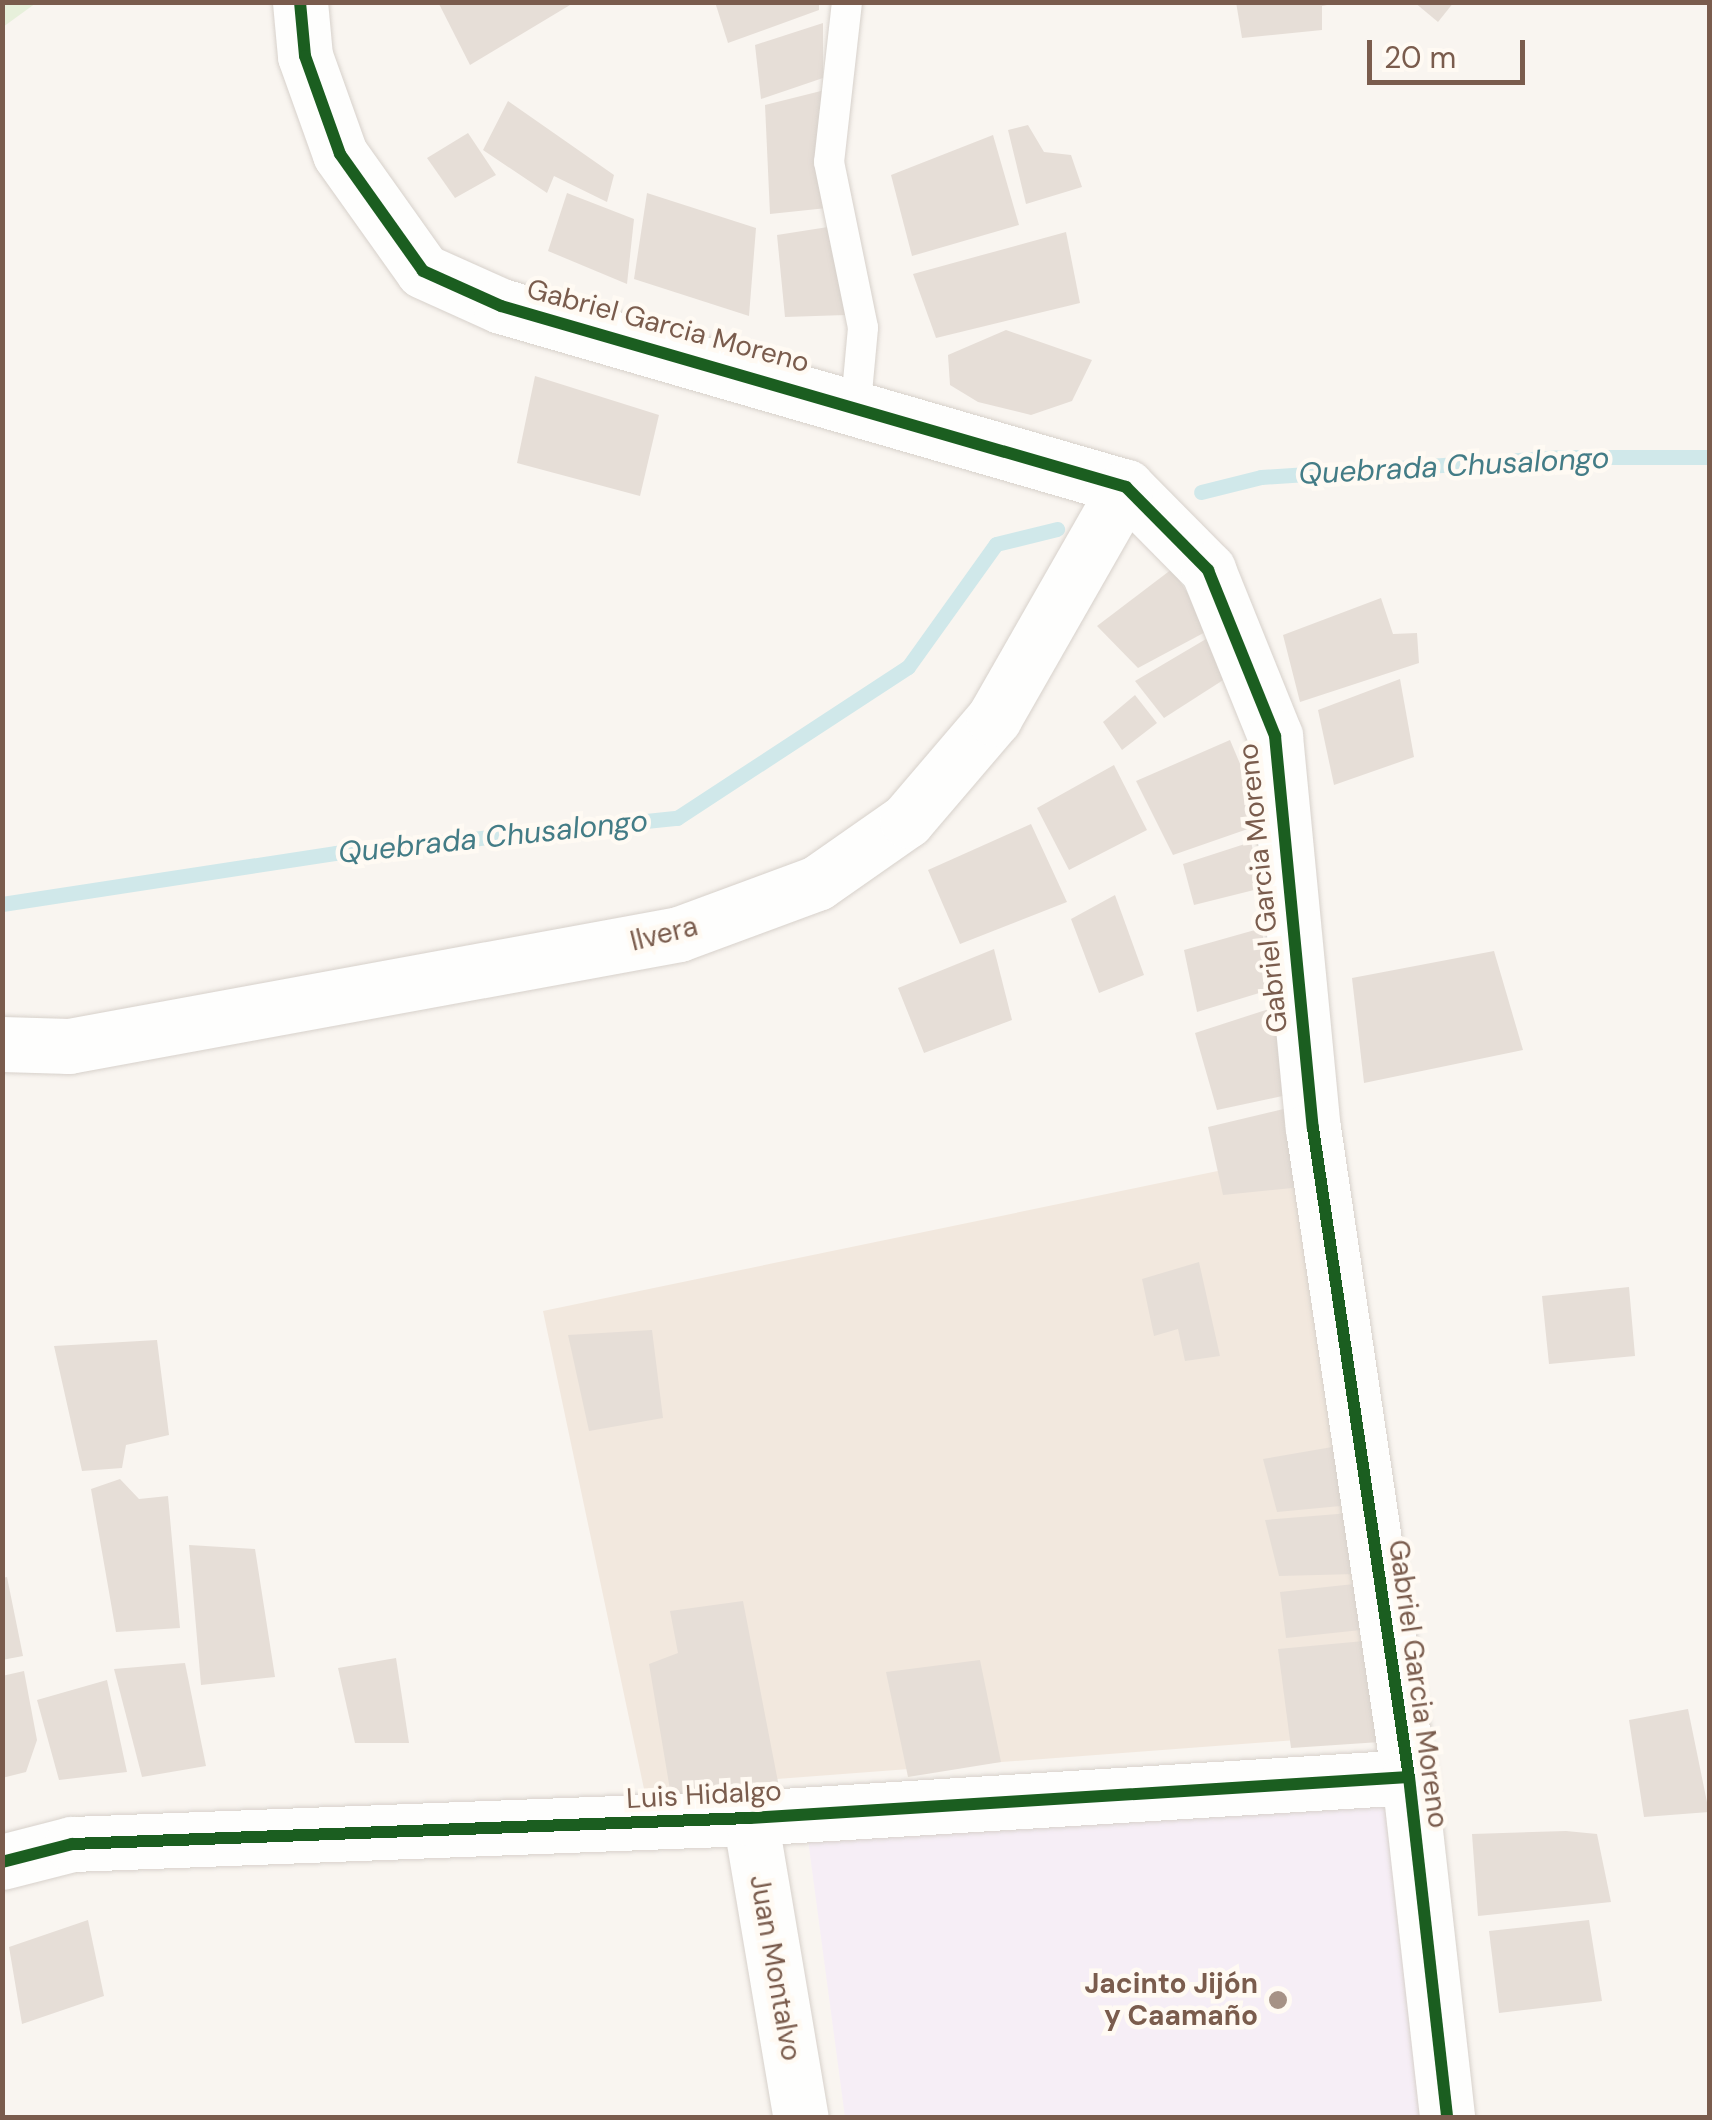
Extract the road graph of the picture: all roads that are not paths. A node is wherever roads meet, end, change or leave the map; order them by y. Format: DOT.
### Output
graph roads {
  1 [pos="300,2"];
  2 [pos="848,2"];
  3 [pos="856,404"];
  4 [pos="1126,486"];
  5 [pos="2,1044"];
  6 [pos="1408,1777"];
  7 [pos="750,1818"];
  8 [pos="2,1862"];
  9 [pos="801,2118"];
  10 [pos="1447,2118"];
  1 -- 3 [label="street, Gabriel Garcia Moreno"];
  2 -- 3 [label="lane"];
  3 -- 4 [label="street, Gabriel Garcia Moreno"];
  4 -- 5 [label="street, Ilvera"];
  4 -- 6 [label="street, Gabriel Garcia Moreno"];
  6 -- 7 [label="street, Luis Hidalgo"];
  6 -- 10 [label="street, Gabriel Garcia Moreno"];
  7 -- 8 [label="street, Luis Hidalgo"];
  7 -- 9 [label="street, Juan Montalvo"];
}
